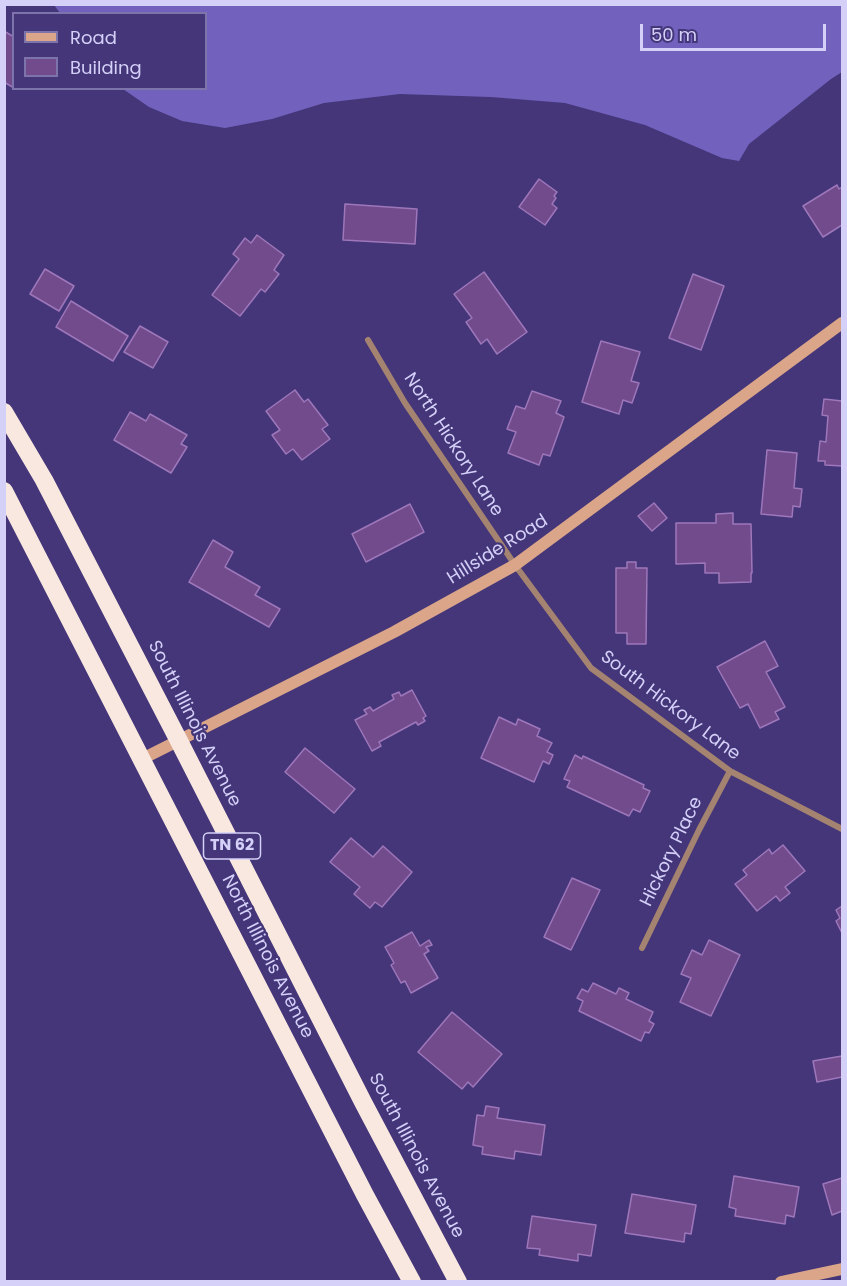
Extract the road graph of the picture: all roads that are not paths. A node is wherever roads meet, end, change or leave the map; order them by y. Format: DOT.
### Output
graph roads {
  1 [pos="843,323"];
  2 [pos="368,340"];
  3 [pos="4,412"];
  4 [pos="4,491"];
  5 [pos="514,565"];
  6 [pos="179,741"];
  7 [pos="142,759"];
  8 [pos="730,771"];
  9 [pos="843,829"];
  10 [pos="642,948"];
  11 [pos="843,1269"];
  12 [pos="412,1281"];
  13 [pos="458,1281"];
  14 [pos="782,1281"];
  1 -- 5 [label="street, Hillside Road"];
  2 -- 5 [label="street, North Hickory Lane"];
  3 -- 6 [label="highway, South Illinois Avenue / TN 62"];
  4 -- 7 [label="highway, North Illinois Avenue / TN 62"];
  5 -- 6 [label="street, Hillside Road"];
  5 -- 8 [label="street, South Hickory Lane"];
  6 -- 7 [label="street, Hillside Road"];
  6 -- 13 [label="highway, South Illinois Avenue / TN 62"];
  7 -- 12 [label="highway, North Illinois Avenue / TN 62"];
  8 -- 9 [label="street, South Hickory Lane"];
  8 -- 10 [label="street, Hickory Place"];
  11 -- 14 [label="street"];
}
